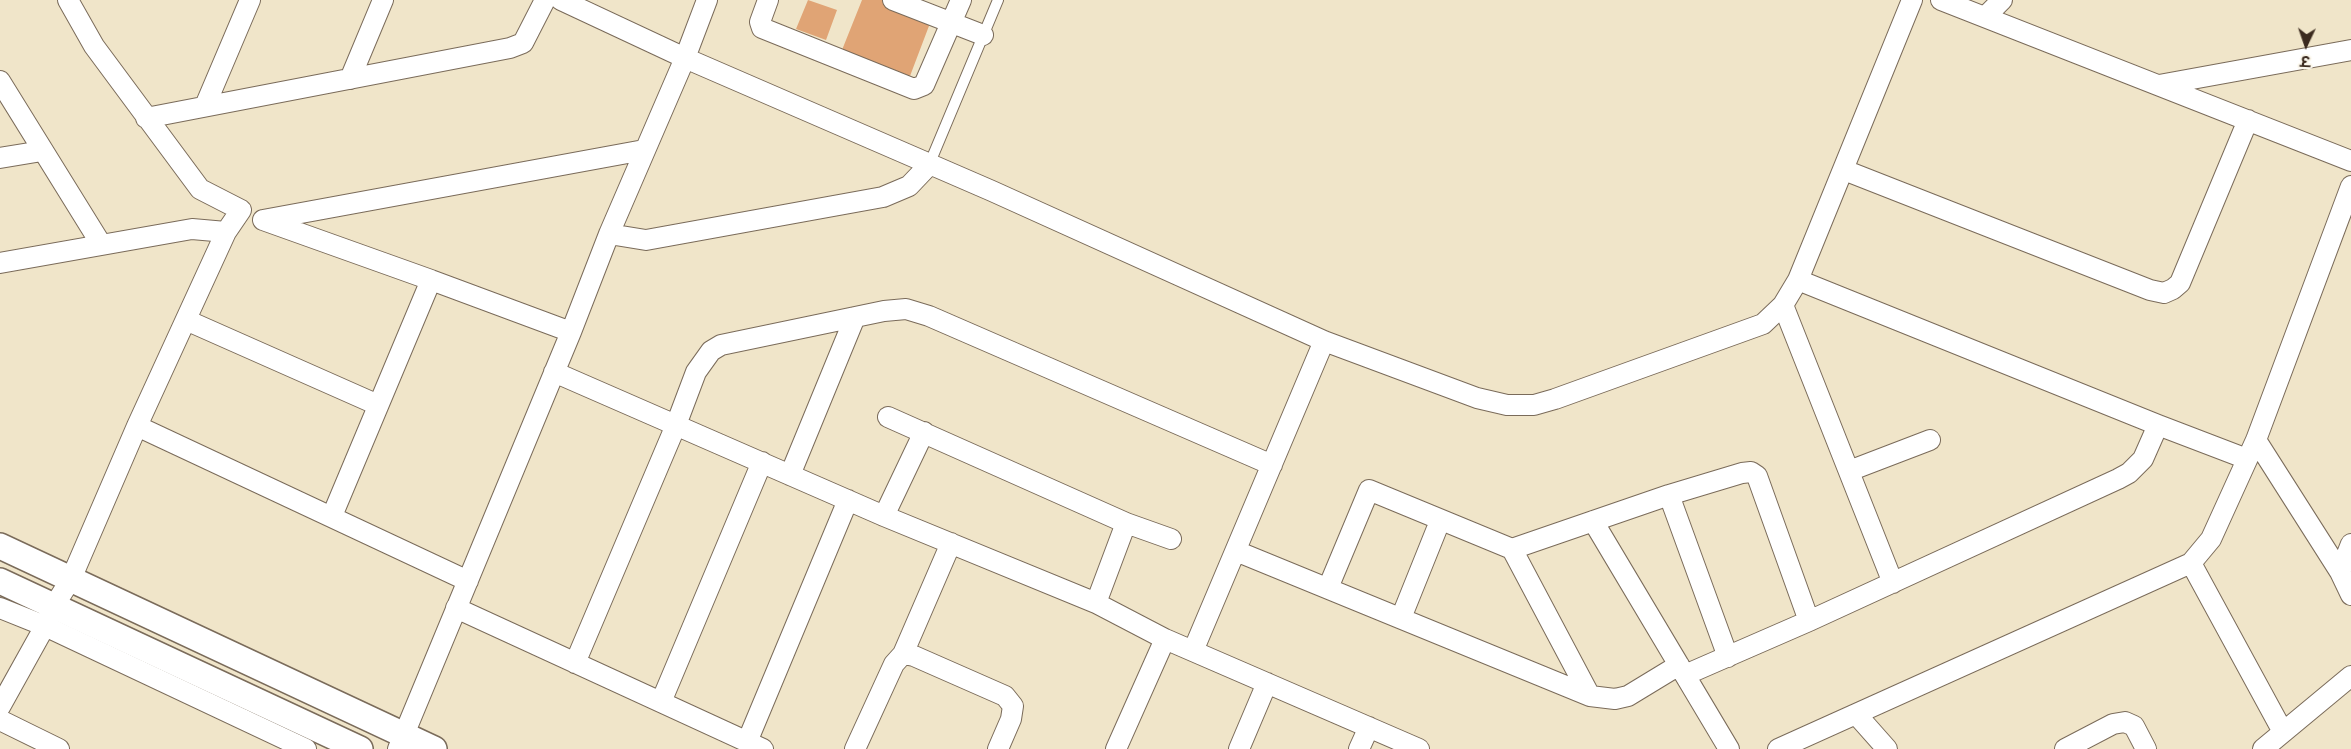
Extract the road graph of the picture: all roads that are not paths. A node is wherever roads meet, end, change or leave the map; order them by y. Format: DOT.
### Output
graph roads {
  1 [pos="68,0"];
  2 [pos="250,0"];
  3 [pos="383,0"];
  4 [pos="545,0"];
  5 [pos="561,0"];
  6 [pos="707,0"];
  7 [pos="768,0"];
  8 [pos="894,0"];
  9 [pos="961,0"];
  10 [pos="998,0"];
  11 [pos="1912,0"];
  12 [pos="1940,0"];
  13 [pos="2002,0"];
  14 [pos="1985,18"];
  15 [pos="951,23"];
  16 [pos="983,35"];
  17 [pos="2351,50"];
  18 [pos="685,58"];
  19 [pos="350,78"];
  20 [pos="0,81"];
  21 [pos="2158,85"];
  22 [pos="205,106"];
  23 [pos="146,118"];
  24 [pos="2248,120"];
  25 [pos="644,150"];
  26 [pos="42,151"];
  27 [pos="0,158"];
  28 [pos="2351,161"];
  29 [pos="929,165"];
  30 [pos="1844,170"];
  31 [pos="2351,186"];
  32 [pos="241,210"];
  33 [pos="263,220"];
  34 [pos="226,232"];
  35 [pos="609,234"];
  36 [pos="101,244"];
  37 [pos="0,263"];
  38 [pos="431,280"];
  39 [pos="1798,280"];
  40 [pos="1783,305"];
  41 [pos="855,317"];
  42 [pos="186,320"];
  43 [pos="570,332"];
  44 [pos="1324,341"];
  45 [pos="554,372"];
  46 [pos="378,405"];
  47 [pos="888,417"];
  48 [pos="676,425"];
  49 [pos="2158,425"];
  50 [pos="137,426"];
  51 [pos="924,432"];
  52 [pos="1930,440"];
  53 [pos="2256,440"];
  54 [pos="2247,459"];
  55 [pos="762,462"];
  56 [pos="1272,465"];
  57 [pos="1849,471"];
  58 [pos="790,475"];
  59 [pos="1669,495"];
  60 [pos="848,500"];
  61 [pos="332,516"];
  62 [pos="884,516"];
  63 [pos="1440,521"];
  64 [pos="1593,521"];
  65 [pos="1126,523"];
  66 [pos="1171,539"];
  67 [pos="951,544"];
  68 [pos="2351,544"];
  69 [pos="0,546"];
  70 [pos="1512,549"];
  71 [pos="1236,551"];
  72 [pos="2191,563"];
  73 [pos="2340,572"];
  74 [pos="70,579"];
  75 [pos="0,581"];
  76 [pos="468,581"];
  77 [pos="1893,583"];
  78 [pos="1328,588"];
  79 [pos="2351,594"];
  80 [pos="1096,603"];
  81 [pos="0,608"];
  82 [pos="456,608"];
  83 [pos="49,616"];
  84 [pos="1401,618"];
  85 [pos="1809,621"];
  86 [pos="1165,639"];
  87 [pos="1193,651"];
  88 [pos="903,654"];
  89 [pos="1728,657"];
  90 [pos="575,663"];
  91 [pos="1682,670"];
  92 [pos="2351,676"];
  93 [pos="1267,683"];
  94 [pos="1590,696"];
  95 [pos="660,702"];
  96 [pos="0,706"];
  97 [pos="1856,714"];
  98 [pos="0,720"];
  99 [pos="1369,727"];
  100 [pos="2283,732"];
  101 [pos="401,742"];
  102 [pos="755,745"];
  103 [pos="59,749"];
  104 [pos="306,749"];
  105 [pos="360,749"];
  106 [pos="434,749"];
  107 [pos="855,749"];
  108 [pos="998,749"];
  109 [pos="1116,749"];
  110 [pos="1239,749"];
  111 [pos="1359,749"];
  112 [pos="1419,749"];
  113 [pos="1729,749"];
  114 [pos="1778,749"];
  115 [pos="1886,749"];
  116 [pos="2065,749"];
  117 [pos="2146,749"];
  118 [pos="2264,749"];
  1 -- 23 [label="street"];
  2 -- 22 [label="street"];
  3 -- 19 [label="street"];
  4 -- 19 [label="street"];
  5 -- 18 [label="street"];
  6 -- 18 [label="street"];
  7 -- 15 [label="street"];
  8 -- 15 [label="street"];
  9 -- 15 [label="street"];
  10 -- 16 [label="lane"];
  11 -- 30 [label="street"];
  12 -- 14 [label="street"];
  13 -- 14 [label="street"];
  14 -- 21 [label="street"];
  15 -- 16 [label="street"];
  16 -- 29 [label="lane"];
  17 -- 21 [label="street"];
  18 -- 25 [label="street"];
  18 -- 29 [label="street"];
  19 -- 22 [label="street"];
  20 -- 26 [label="street"];
  21 -- 24 [label="street"];
  22 -- 23 [label="street"];
  23 -- 32 [label="street"];
  24 -- 28 [label="street"];
  24 -- 30 [label="street"];
  25 -- 33 [label="street"];
  25 -- 35 [label="street"];
  26 -- 27 [label="street"];
  26 -- 36 [label="street"];
  29 -- 35 [label="street"];
  29 -- 44 [label="street"];
  30 -- 39 [label="street"];
  31 -- 53 [label="street"];
  32 -- 33 [label="street"];
  32 -- 34 [label="street"];
  33 -- 38 [label="street"];
  34 -- 36 [label="street"];
  34 -- 42 [label="street"];
  35 -- 43 [label="street"];
  36 -- 37 [label="street"];
  38 -- 43 [label="street"];
  38 -- 46 [label="street"];
  39 -- 40 [label="street"];
  39 -- 49 [label="street"];
  40 -- 44 [label="street"];
  40 -- 57 [label="street"];
  41 -- 48 [label="street"];
  41 -- 56 [label="street"];
  41 -- 58 [label="street"];
  42 -- 46 [label="street"];
  42 -- 50 [label="street"];
  43 -- 45 [label="street"];
  44 -- 56 [label="street"];
  45 -- 48 [label="street"];
  45 -- 76 [label="street"];
  46 -- 61 [label="street"];
  47 -- 51 [label="street"];
  48 -- 55 [label="street"];
  48 -- 90 [label="street"];
  49 -- 54 [label="street"];
  49 -- 77 [label="street"];
  50 -- 61 [label="street"];
  50 -- 74 [label="street"];
  51 -- 62 [label="street"];
  51 -- 65 [label="street"];
  52 -- 57 [label="street"];
  53 -- 54 [label="street"];
  53 -- 73 [label="street"];
  54 -- 72 [label="street"];
  55 -- 58 [label="street"];
  55 -- 95 [label="street"];
  56 -- 71 [label="street"];
  57 -- 77 [label="street"];
  58 -- 60 [label="street"];
  59 -- 64 [label="street"];
  59 -- 85 [label="street"];
  59 -- 89 [label="street"];
  60 -- 62 [label="street"];
  60 -- 102 [label="street"];
  61 -- 76 [label="street"];
  62 -- 67 [label="street"];
  63 -- 70 [label="street"];
  63 -- 78 [label="street"];
  63 -- 84 [label="street"];
  64 -- 70 [label="street"];
  64 -- 91 [label="street"];
  65 -- 66 [label="street"];
  65 -- 80 [label="street"];
  67 -- 80 [label="street"];
  67 -- 88 [label="street"];
  68 -- 73 [label="street"];
  69 -- 74 [label="street"];
  70 -- 94 [label="street"];
  71 -- 78 [label="street"];
  71 -- 87 [label="street"];
  72 -- 97 [label="street"];
  72 -- 100 [label="street"];
  73 -- 79 [label="street"];
  74 -- 83 [label="street"];
  74 -- 101 [label="street"];
  75 -- 83 [label="street"];
  76 -- 82 [label="street"];
  77 -- 85 [label="street"];
  78 -- 84 [label="street"];
  80 -- 86 [label="street"];
  81 -- 83 [label="street"];
  82 -- 90 [label="street"];
  82 -- 101 [label="street"];
  83 -- 96 [label="street"];
  83 -- 104 [label="street"];
  83 -- 105 [label="street"];
  84 -- 94 [label="street"];
  85 -- 89 [label="street"];
  86 -- 87 [label="street"];
  86 -- 109 [label="street"];
  87 -- 93 [label="street"];
  88 -- 107 [label="street"];
  88 -- 108 [label="street"];
  89 -- 91 [label="street"];
  90 -- 95 [label="street"];
  91 -- 94 [label="street"];
  91 -- 113 [label="street"];
  92 -- 100 [label="street"];
  93 -- 99 [label="street"];
  93 -- 110 [label="street"];
  95 -- 102 [label="street"];
  97 -- 114 [label="street"];
  97 -- 115 [label="street"];
  98 -- 103 [label="street"];
  99 -- 111 [label="street"];
  99 -- 112 [label="street"];
  100 -- 118 [label="street"];
  101 -- 106 [label="street"];
  116 -- 117 [label="street"];
}
